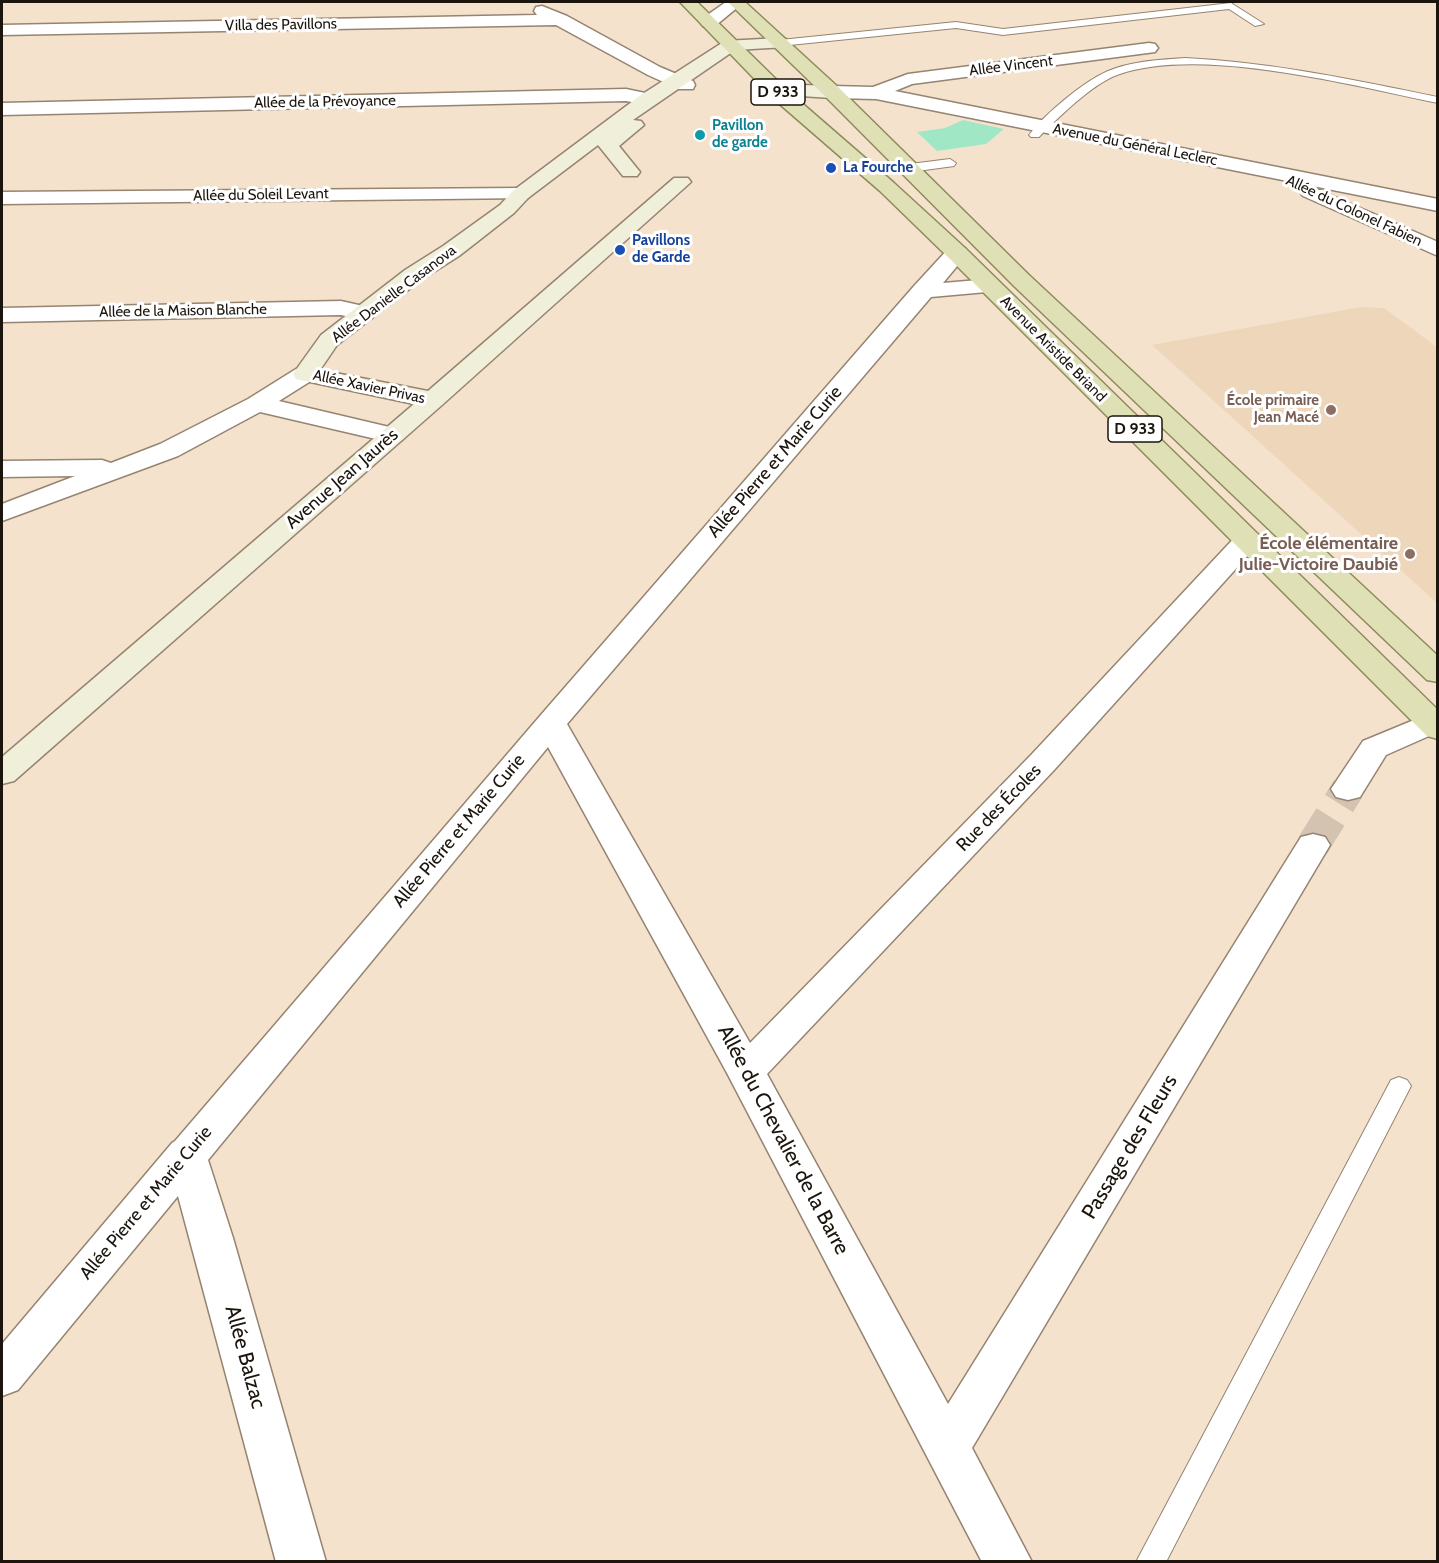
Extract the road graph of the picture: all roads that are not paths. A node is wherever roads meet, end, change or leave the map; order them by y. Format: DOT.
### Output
graph roads {
  1 [pos="525,2"];
  2 [pos="688,2"];
  3 [pos="736,2"];
  4 [pos="561,20"];
  5 [pos="709,22"];
  6 [pos="1259,24"];
  7 [pos="2,30"];
  8 [pos="784,47"];
  9 [pos="1149,48"];
  10 [pos="737,51"];
  11 [pos="681,82"];
  12 [pos="776,90"];
  13 [pos="832,92"];
  14 [pos="876,93"];
  15 [pos="648,99"];
  16 [pos="1437,100"];
  17 [pos="2,109"];
  18 [pos="1038,131"];
  19 [pos="585,163"];
  20 [pos="950,163"];
  21 [pos="910,168"];
  22 [pos="630,172"];
  23 [pos="1270,173"];
  24 [pos="521,194"];
  25 [pos="2,198"];
  26 [pos="1437,205"];
  27 [pos="1437,250"];
  28 [pos="957,253"];
  29 [pos="990,286"];
  30 [pos="922,291"];
  31 [pos="364,313"];
  32 [pos="2,315"];
  33 [pos="305,374"];
  34 [pos="433,400"];
  35 [pos="257,404"];
  36 [pos="393,435"];
  37 [pos="2,469"];
  38 [pos="118,469"];
  39 [pos="2,513"];
  40 [pos="1247,541"];
  41 [pos="1437,673"];
  42 [pos="551,723"];
  43 [pos="1434,726"];
  44 [pos="2,774"];
  45 [pos="1348,789"];
  46 [pos="1313,845"];
  47 [pos="746,1071"];
  48 [pos="1399,1086"];
  49 [pos="186,1154"];
  50 [pos="2,1376"];
  51 [pos="947,1448"];
  52 [pos="301,1562"];
  53 [pos="1008,1562"];
  54 [pos="1150,1562"];
  1 -- 4 [label="street"];
  2 -- 5 [label="main road, Avenue Aristide Briand / D 933"];
  3 -- 5 [label="street"];
  3 -- 8 [label="main road, Avenue Aristide Briand / D 933"];
  4 -- 7 [label="street, Villa des Pavillons"];
  4 -- 11 [label="street"];
  5 -- 10 [label="main road, Avenue Aristide Briand / D 933"];
  6 -- 8 [label="lane"];
  8 -- 10 [label="main road, Allée Danielle Casanova"];
  8 -- 13 [label="main road, Avenue Aristide Briand / D 933"];
  9 -- 14 [label="street, Allée Vincent"];
  10 -- 11 [label="main road, Allée Danielle Casanova"];
  10 -- 12 [label="main road, Avenue Aristide Briand / D 933"];
  11 -- 15 [label="main road, Allée Danielle Casanova"];
  11 -- 22 [label="main road, Allée Danielle Casanova"];
  12 -- 13 [label="main road"];
  12 -- 28 [label="main road, Avenue Aristide Briand / D 933"];
  13 -- 14 [label="street, Avenue du Général Leclerc"];
  13 -- 21 [label="main road, Avenue Aristide Briand / D 933"];
  14 -- 18 [label="street, Avenue du Général Leclerc"];
  15 -- 17 [label="street, Allée de la Prévoyance"];
  15 -- 19 [label="main road, Allée Danielle Casanova"];
  16 -- 18 [label="lane"];
  18 -- 23 [label="street, Avenue du Général Leclerc"];
  19 -- 22 [label="main road"];
  19 -- 24 [label="main road, Allée Danielle Casanova"];
  20 -- 21 [label="lane"];
  21 -- 41 [label="main road, Avenue Aristide Briand / D 933"];
  22 -- 34 [label="main road, Avenue Jean Jaurès"];
  23 -- 26 [label="street, Avenue du Général Leclerc"];
  23 -- 27 [label="street, Allée du Colonel Fabien"];
  24 -- 25 [label="street, Allée du Soleil Levant"];
  24 -- 31 [label="main road, Allée Danielle Casanova"];
  28 -- 29 [label="main road, Avenue Aristide Briand / D 933"];
  28 -- 30 [label="street, Allée Pierre et Marie Curie"];
  29 -- 30 [label="street"];
  29 -- 40 [label="main road, Avenue Aristide Briand / D 933"];
  30 -- 42 [label="street, Allée Pierre et Marie Curie"];
  31 -- 32 [label="street, Allée de la Maison Blanche"];
  31 -- 33 [label="main road, Allée Danielle Casanova"];
  33 -- 34 [label="main road, Allée Xavier Privas"];
  33 -- 35 [label="street, Allée Danielle Casanova"];
  34 -- 36 [label="main road, Avenue Jean Jaurès"];
  35 -- 36 [label="street"];
  35 -- 38 [label="street, Allée Danielle Casanova"];
  36 -- 44 [label="main road, Avenue Jean Jaurès"];
  37 -- 38 [label="street"];
  38 -- 39 [label="street, Allée Danielle Casanova"];
  40 -- 43 [label="main road, Avenue Aristide Briand / D 933"];
  40 -- 47 [label="street, Rue des Écoles"];
  42 -- 47 [label="street, Allée du Chevalier de la Barre"];
  42 -- 49 [label="street, Allée Pierre et Marie Curie"];
  43 -- 45 [label="street"];
  46 -- 51 [label="street, Passage des Fleurs"];
  47 -- 51 [label="street, Allée du Chevalier de la Barre"];
  48 -- 54 [label="lane"];
  49 -- 50 [label="street, Allée Pierre et Marie Curie"];
  49 -- 52 [label="street, Allée Balzac"];
  51 -- 53 [label="street, Allée du Chevalier de la Barre"];
}
